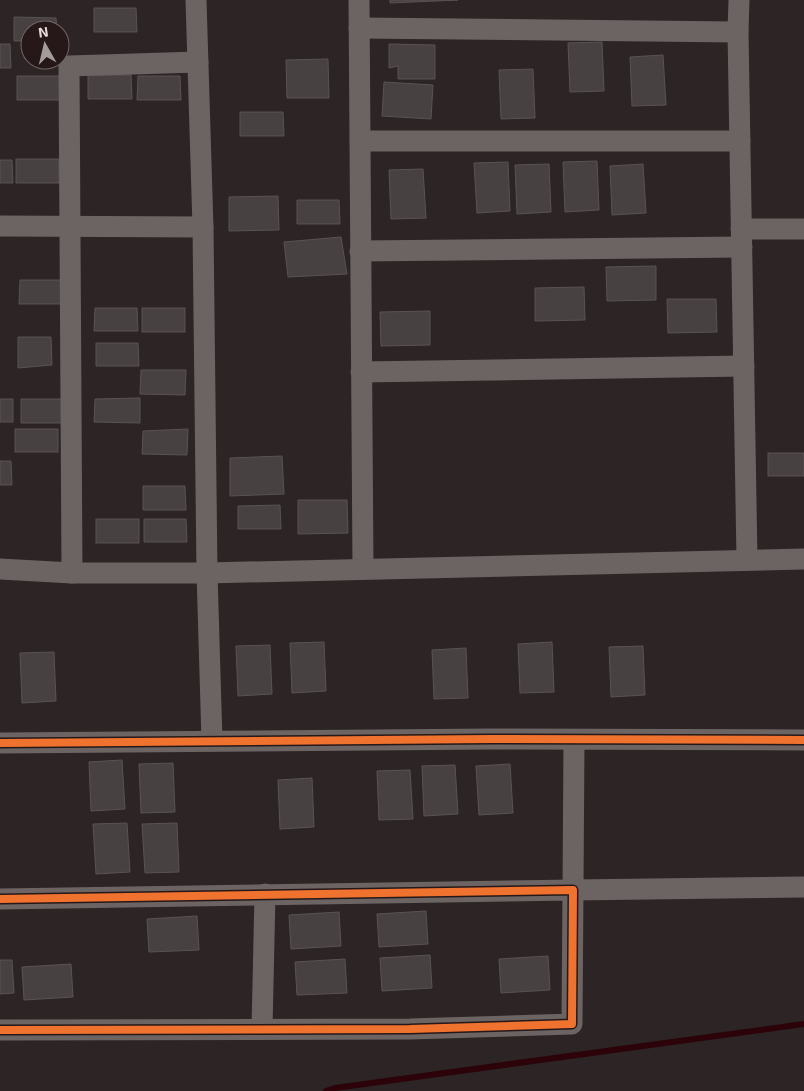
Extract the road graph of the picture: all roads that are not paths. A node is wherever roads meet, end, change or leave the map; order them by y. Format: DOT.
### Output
graph roads {
  1 [pos="196,0"];
  2 [pos="359,0"];
  3 [pos="739,0"];
  4 [pos="359,28"];
  5 [pos="738,32"];
  6 [pos="198,62"];
  7 [pos="360,141"];
  8 [pos="740,141"];
  9 [pos="0,226"];
  10 [pos="69,226"];
  11 [pos="203,227"];
  12 [pos="804,228"];
  13 [pos="742,238"];
  14 [pos="360,251"];
  15 [pos="744,366"];
  16 [pos="361,372"];
  17 [pos="804,559"];
  18 [pos="747,560"];
  19 [pos="0,569"];
  20 [pos="362,569"];
  21 [pos="72,572"];
  22 [pos="207,573"];
  23 [pos="574,740"];
  24 [pos="804,740"];
  25 [pos="212,741"];
  26 [pos="0,743"];
  27 [pos="804,886"];
  28 [pos="573,890"];
  29 [pos="265,894"];
  30 [pos="0,899"];
  31 [pos="262,1029"];
  32 [pos="0,1030"];
  1 -- 6 [label="street"];
  2 -- 4 [label="street"];
  3 -- 5 [label="street"];
  4 -- 5 [label="street"];
  4 -- 7 [label="street"];
  5 -- 8 [label="street"];
  6 -- 10 [label="street"];
  6 -- 11 [label="street"];
  7 -- 8 [label="street"];
  7 -- 14 [label="street"];
  8 -- 13 [label="street"];
  9 -- 10 [label="street"];
  10 -- 11 [label="street"];
  10 -- 21 [label="street"];
  11 -- 22 [label="street"];
  12 -- 13 [label="street"];
  13 -- 14 [label="street"];
  13 -- 15 [label="street"];
  14 -- 16 [label="street"];
  15 -- 16 [label="street"];
  15 -- 18 [label="street"];
  16 -- 20 [label="street"];
  17 -- 18 [label="street"];
  18 -- 20 [label="street"];
  19 -- 21 [label="street"];
  20 -- 22 [label="street"];
  21 -- 22 [label="street"];
  22 -- 25 [label="street"];
  23 -- 24 [label="street"];
  23 -- 25 [label="street"];
  23 -- 28 [label="street"];
  25 -- 26 [label="street"];
  27 -- 28 [label="street"];
  28 -- 29 [label="street"];
  28 -- 31 [label="street"];
  29 -- 30 [label="street"];
  29 -- 31 [label="street"];
  31 -- 32 [label="street"];
}
